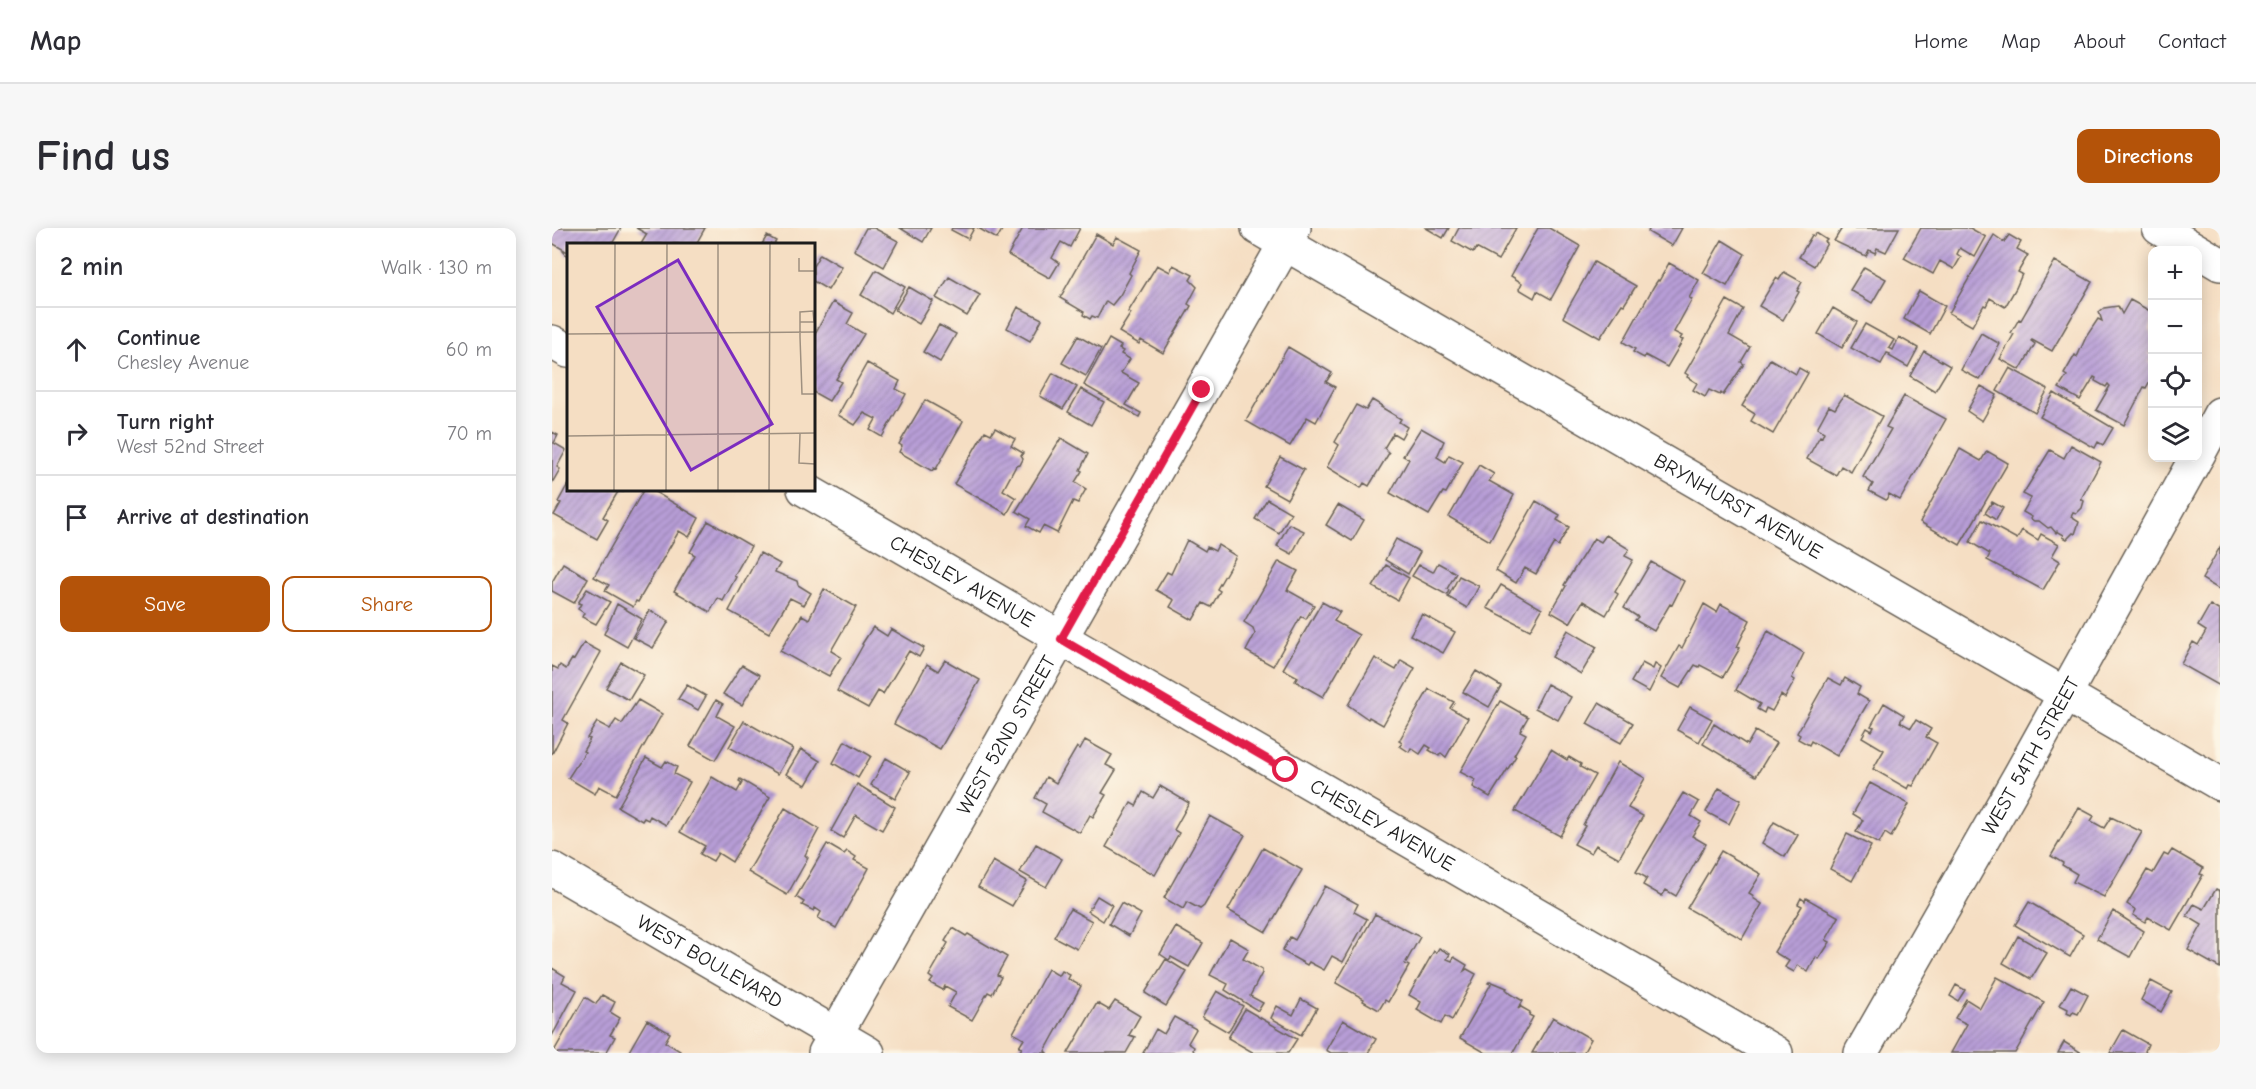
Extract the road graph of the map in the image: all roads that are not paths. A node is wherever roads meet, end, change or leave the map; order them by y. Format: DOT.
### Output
graph roads {
  1 [pos="2159,228"];
  2 [pos="1279,233"];
  3 [pos="2220,264"];
  4 [pos="552,342"];
  5 [pos="567,350"];
  6 [pos="2220,414"];
  7 [pos="2202,447"];
  8 [pos="2194,462"];
  9 [pos="806,490"];
  10 [pos="1061,639"];
  11 [pos="2064,694"];
  12 [pos="2220,784"];
  13 [pos="552,869"];
  14 [pos="830,1044"];
  15 [pos="868,1053"];
  16 [pos="1776,1053"];
  17 [pos="1861,1053"];
  1 -- 3 [label="street"];
  2 -- 10 [label="street, WEST 52ND STREET"];
  2 -- 11 [label="street, BRYNHURST AVENUE"];
  4 -- 5 [label="street"];
  6 -- 7 [label="street, WEST 54TH STREET"];
  8 -- 11 [label="street, WEST 54TH STREET"];
  9 -- 10 [label="street, CHESLEY AVENUE"];
  10 -- 14 [label="street, WEST 52ND STREET"];
  10 -- 16 [label="street, CHESLEY AVENUE"];
  11 -- 12 [label="street, BRYNHURST AVENUE"];
  11 -- 17 [label="street, WEST 54TH STREET"];
  13 -- 14 [label="street, WEST BOULEVARD"];
  14 -- 15 [label="street, WEST BOULEVARD"];
}
